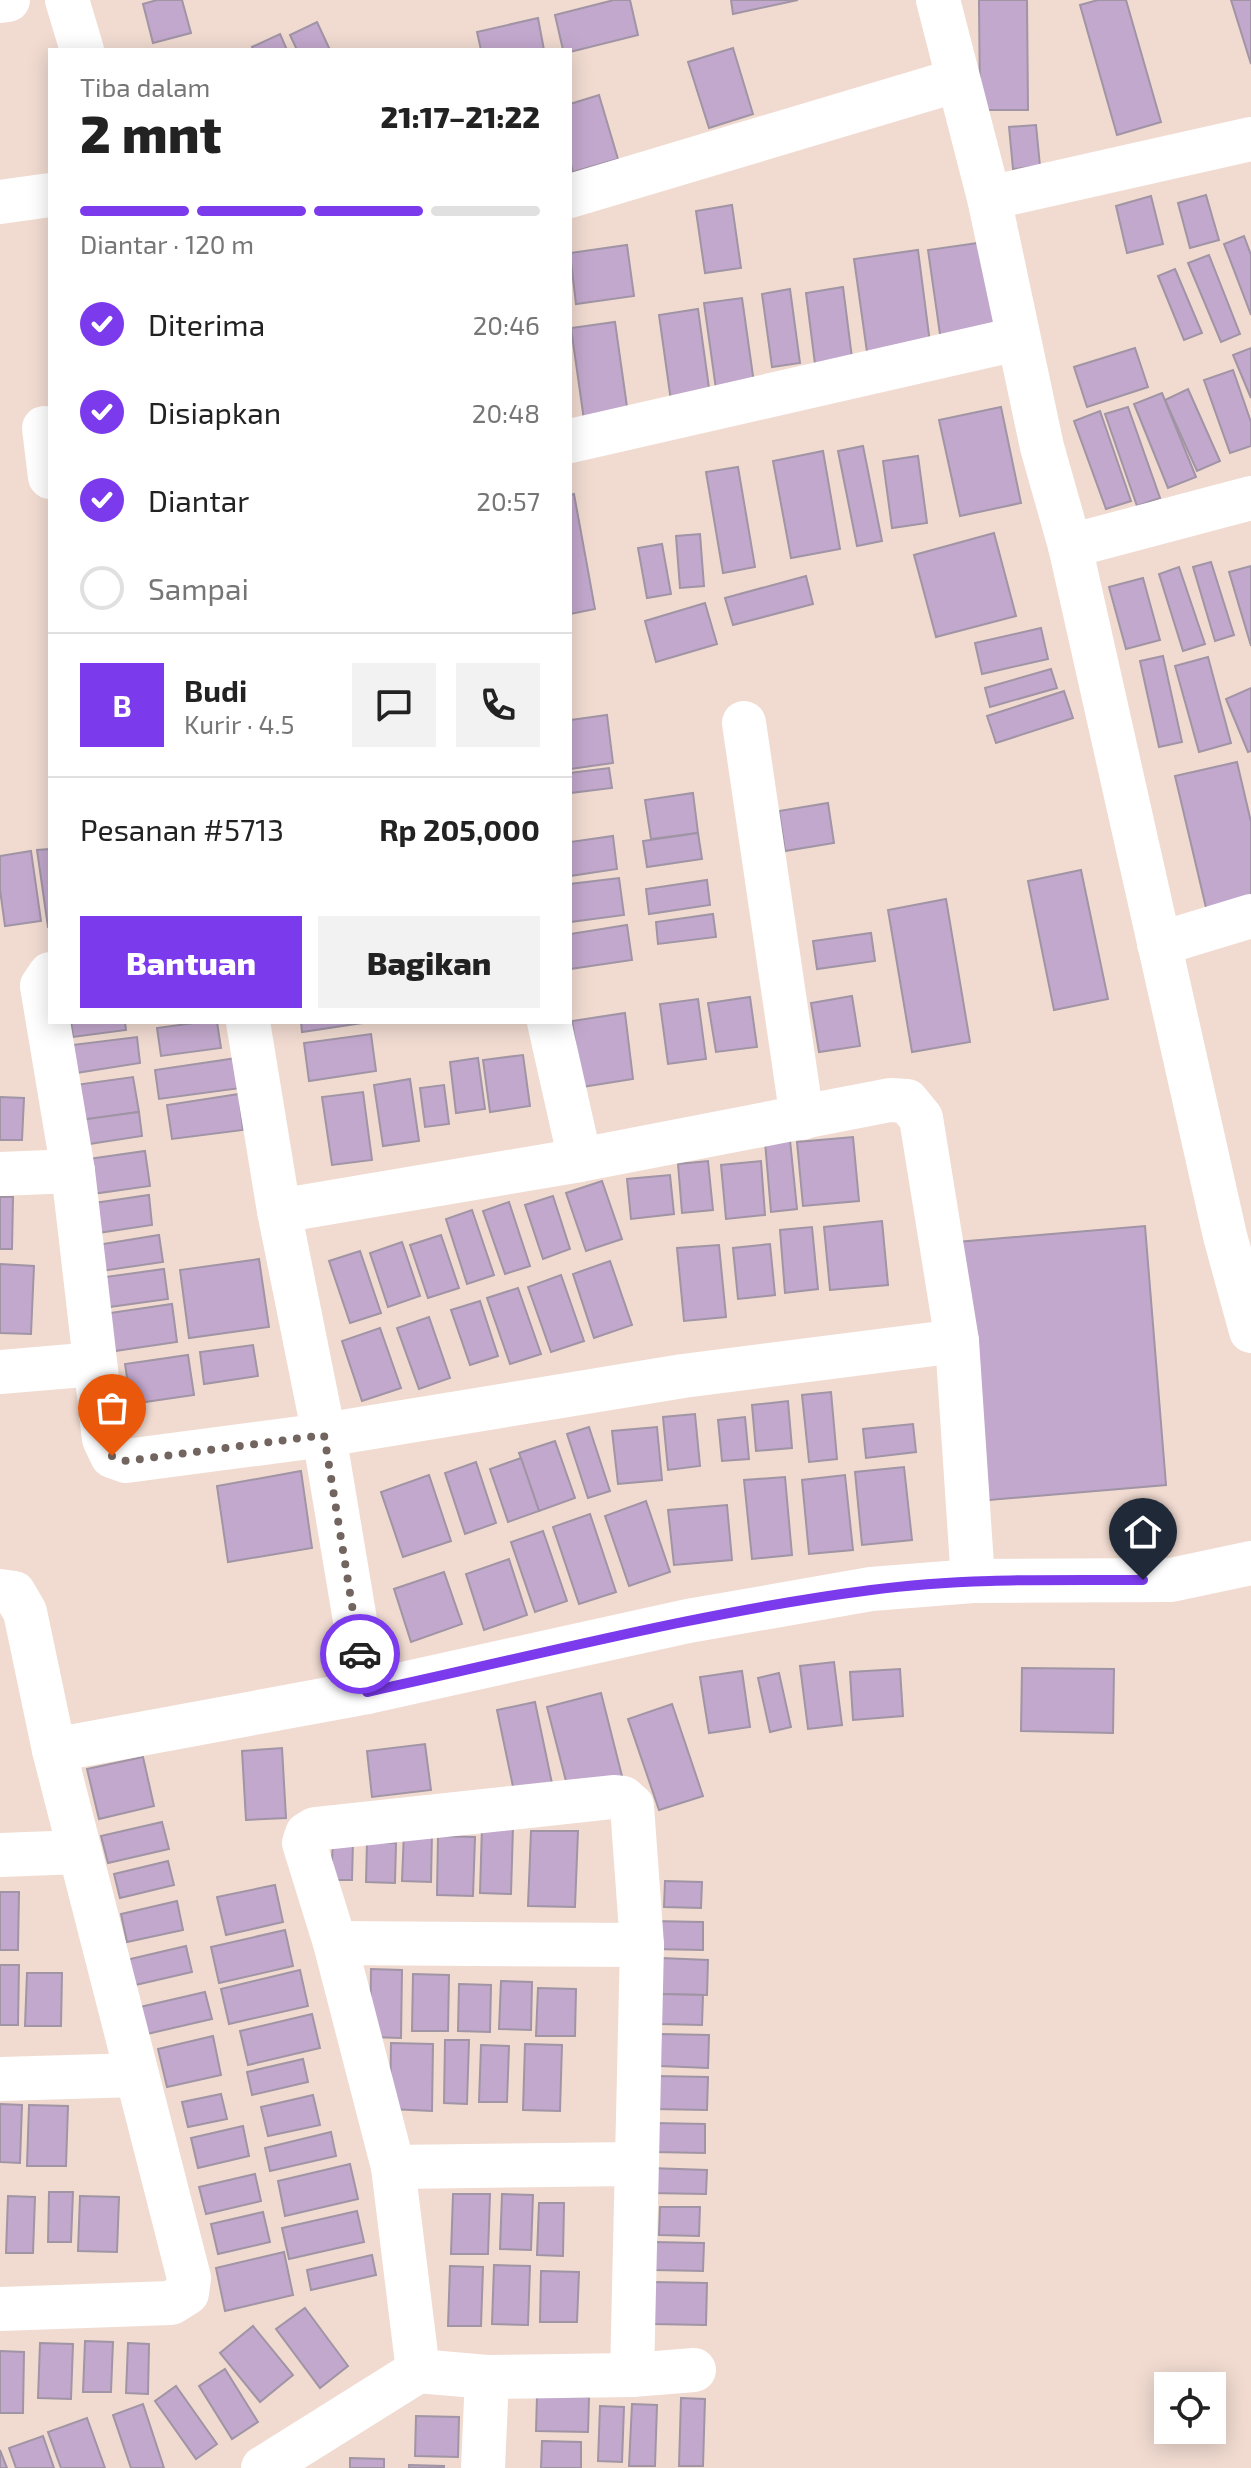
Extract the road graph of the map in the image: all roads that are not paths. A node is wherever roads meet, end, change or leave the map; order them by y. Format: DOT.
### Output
graph roads {
  1 [pos="8,0"];
  2 [pos="67,0"];
  3 [pos="938,0"];
  4 [pos="0,1"];
  5 [pos="81,48"];
  6 [pos="958,80"];
  7 [pos="1251,139"];
  8 [pos="48,195"];
  9 [pos="572,195"];
  10 [pos="989,198"];
  11 [pos="0,202"];
  12 [pos="1017,339"];
  13 [pos="44,428"];
  14 [pos="572,441"];
  15 [pos="48,461"];
  16 [pos="1251,498"];
  17 [pos="1070,546"];
  18 [pos="744,723"];
  19 [pos="1251,916"];
  20 [pos="1159,944"];
  21 [pos="48,977"];
  22 [pos="48,1022"];
  23 [pos="48,1024"];
  24 [pos="248,1024"];
  25 [pos="549,1024"];
  26 [pos="802,1118"];
  27 [pos="580,1160"];
  28 [pos="73,1171"];
  29 [pos="0,1174"];
  30 [pos="279,1211"];
  31 [pos="1238,1233"];
  32 [pos="1251,1331"];
  33 [pos="957,1341"];
  34 [pos="95,1364"];
  35 [pos="0,1372"];
  36 [pos="324,1435"];
  37 [pos="1251,1563"];
  38 [pos="973,1581"];
  39 [pos="0,1591"];
  40 [pos="367,1692"];
  41 [pos="54,1750"];
  42 [pos="80,1852"];
  43 [pos="0,1855"];
  44 [pos="335,1943"];
  45 [pos="642,1945"];
  46 [pos="137,2075"];
  47 [pos="0,2079"];
  48 [pos="636,2164"];
  49 [pos="393,2167"];
  50 [pos="0,2309"];
  51 [pos="694,2370"];
  52 [pos="418,2371"];
  53 [pos="632,2375"];
  54 [pos="487,2377"];
  55 [pos="274,2465"];
  56 [pos="483,2468"];
  1 -- 4 [label="street"];
  2 -- 5 [label="street"];
  3 -- 6 [label="street"];
  6 -- 9 [label="street"];
  6 -- 10 [label="street"];
  7 -- 10 [label="street"];
  8 -- 11 [label="street"];
  10 -- 12 [label="street"];
  12 -- 14 [label="street"];
  12 -- 17 [label="street"];
  13 -- 15 [label="street"];
  16 -- 17 [label="street"];
  17 -- 20 [label="street"];
  18 -- 26 [label="street"];
  19 -- 20 [label="street"];
  20 -- 31 [label="street"];
  21 -- 22 [label="street"];
  23 -- 28 [label="street"];
  24 -- 30 [label="street"];
  25 -- 27 [label="street"];
  26 -- 27 [label="street"];
  26 -- 33 [label="street"];
  27 -- 30 [label="street"];
  28 -- 29 [label="street"];
  28 -- 34 [label="street"];
  30 -- 36 [label="street"];
  31 -- 32 [label="street"];
  33 -- 36 [label="street"];
  33 -- 38 [label="street"];
  34 -- 35 [label="street"];
  34 -- 36 [label="street"];
  36 -- 40 [label="street"];
  37 -- 38 [label="street"];
  38 -- 40 [label="street"];
  39 -- 41 [label="street"];
  40 -- 41 [label="street"];
  41 -- 42 [label="street"];
  42 -- 43 [label="street"];
  42 -- 46 [label="street"];
  44 -- 45 [label="street"];
  44 -- 45 [label="street"];
  44 -- 49 [label="street"];
  45 -- 48 [label="street"];
  46 -- 47 [label="street"];
  46 -- 50 [label="street"];
  48 -- 49 [label="street"];
  48 -- 53 [label="street"];
  49 -- 52 [label="street"];
  51 -- 53 [label="street"];
  52 -- 54 [label="street"];
  52 -- 55 [label="street"];
  53 -- 54 [label="street"];
  54 -- 56 [label="street"];
}
